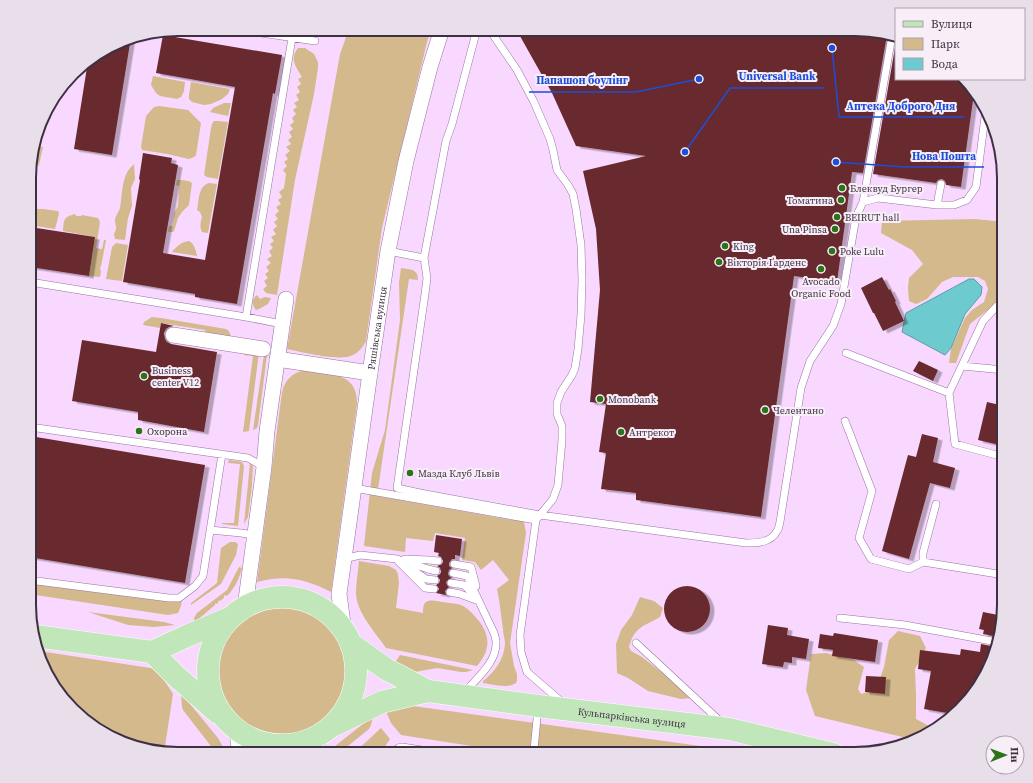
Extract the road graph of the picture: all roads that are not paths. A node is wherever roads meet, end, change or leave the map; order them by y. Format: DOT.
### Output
graph roads {
  1 [pos="279,36"];
  2 [pos="440,36"];
  3 [pos="475,36"];
  4 [pos="494,36"];
  5 [pos="292,38"];
  6 [pos="315,41"];
  7 [pos="891,41"];
  8 [pos="985,121"];
  9 [pos="941,184"];
  10 [pos="863,202"];
  11 [pos="937,205"];
  12 [pos="388,251"];
  13 [pos="424,258"];
  14 [pos="36,283"];
  15 [pos="286,298"];
  16 [pos="997,306"];
  17 [pos="246,317"];
  18 [pos="282,324"];
  19 [pos="173,335"];
  20 [pos="263,349"];
  21 [pos="846,353"];
  22 [pos="278,359"];
  23 [pos="962,366"];
  24 [pos="997,369"];
  25 [pos="370,373"];
  26 [pos="949,393"];
  27 [pos="845,421"];
  28 [pos="36,428"];
  29 [pos="222,454"];
  30 [pos="997,455"];
  31 [pos="264,467"];
  32 [pos="354,488"];
  33 [pos="396,491"];
  34 [pos="936,504"];
  35 [pos="538,517"];
  36 [pos="210,530"];
  37 [pos="254,535"];
  38 [pos="344,559"];
  39 [pos="397,559"];
  40 [pos="438,562"];
  41 [pos="923,562"];
  42 [pos="454,564"];
  43 [pos="436,571"];
  44 [pos="453,574"];
  45 [pos="997,574"];
  46 [pos="435,580"];
  47 [pos="36,581"];
  48 [pos="451,583"];
  49 [pos="434,589"];
  50 [pos="450,592"];
  51 [pos="480,602"];
  52 [pos="237,612"];
  53 [pos="840,618"];
  54 [pos="40,637"];
  55 [pos="347,637"];
  56 [pos="992,641"];
  57 [pos="636,642"];
  58 [pos="152,652"];
  59 [pos="428,691"];
  60 [pos="461,696"];
  61 [pos="538,706"];
  62 [pos="571,710"];
  63 [pos="729,729"];
  64 [pos="237,736"];
  65 [pos="319,739"];
  66 [pos="534,747"];
  67 [pos="804,747"];
  1 -- 5 [label="lane"];
  2 -- 12 [label="street, Ряшівська вулиця"];
  3 -- 13 [label="lane"];
  4 -- 35 [label="lane"];
  5 -- 6 [label="lane"];
  5 -- 17 [label="lane"];
  7 -- 10 [label="lane"];
  8 -- 11 [label="lane"];
  9 -- 11 [label="lane"];
  10 -- 11 [label="lane"];
  10 -- 35 [label="lane"];
  12 -- 13 [label="lane"];
  12 -- 25 [label="street, Ряшівська вулиця"];
  13 -- 33 [label="lane"];
  14 -- 17 [label="lane"];
  15 -- 18 [label="street"];
  16 -- 23 [label="lane"];
  17 -- 18 [label="lane"];
  18 -- 22 [label="street"];
  19 -- 20 [label="street"];
  21 -- 26 [label="lane"];
  22 -- 25 [label="street"];
  22 -- 31 [label="street"];
  23 -- 24 [label="lane"];
  23 -- 26 [label="lane"];
  25 -- 32 [label="street, Ряшівська вулиця"];
  26 -- 30 [label="lane"];
  27 -- 41 [label="lane"];
  28 -- 29 [label="lane"];
  29 -- 31 [label="lane"];
  29 -- 36 [label="lane"];
  31 -- 37 [label="street"];
  32 -- 33 [label="lane"];
  32 -- 38 [label="street, Ряшівська вулиця"];
  33 -- 35 [label="lane"];
  34 -- 41 [label="lane"];
  35 -- 62 [label="lane"];
  36 -- 37 [label="lane"];
  36 -- 47 [label="lane"];
  37 -- 52 [label="street"];
  38 -- 39 [label="lane"];
  38 -- 55 [label="street, Ряшівська вулиця"];
  39 -- 40 [label="lane"];
  39 -- 43 [label="lane"];
  39 -- 46 [label="lane"];
  39 -- 49 [label="lane"];
  41 -- 45 [label="lane"];
  42 -- 51 [label="lane"];
  44 -- 51 [label="lane"];
  48 -- 51 [label="lane"];
  50 -- 51 [label="lane"];
  51 -- 60 [label="lane"];
  52 -- 55 [label="main road"];
  52 -- 58 [label="main road"];
  52 -- 64 [label="main road"];
  53 -- 56 [label="lane"];
  54 -- 58 [label="main road"];
  55 -- 59 [label="main road, Кульпарківська вулиця"];
  55 -- 65 [label="main road"];
  57 -- 63 [label="lane"];
  58 -- 64 [label="main road"];
  59 -- 60 [label="main road, Кульпарківська вулиця"];
  59 -- 65 [label="main road, Кульпарківська вулиця"];
  60 -- 61 [label="main road, Кульпарківська вулиця"];
  61 -- 62 [label="main road, Кульпарківська вулиця"];
  61 -- 66 [label="lane"];
  62 -- 63 [label="main road, Кульпарківська вулиця"];
  63 -- 67 [label="main road, Кульпарківська вулиця"];
  64 -- 65 [label="main road, Кульпарківська вулиця"];
}
